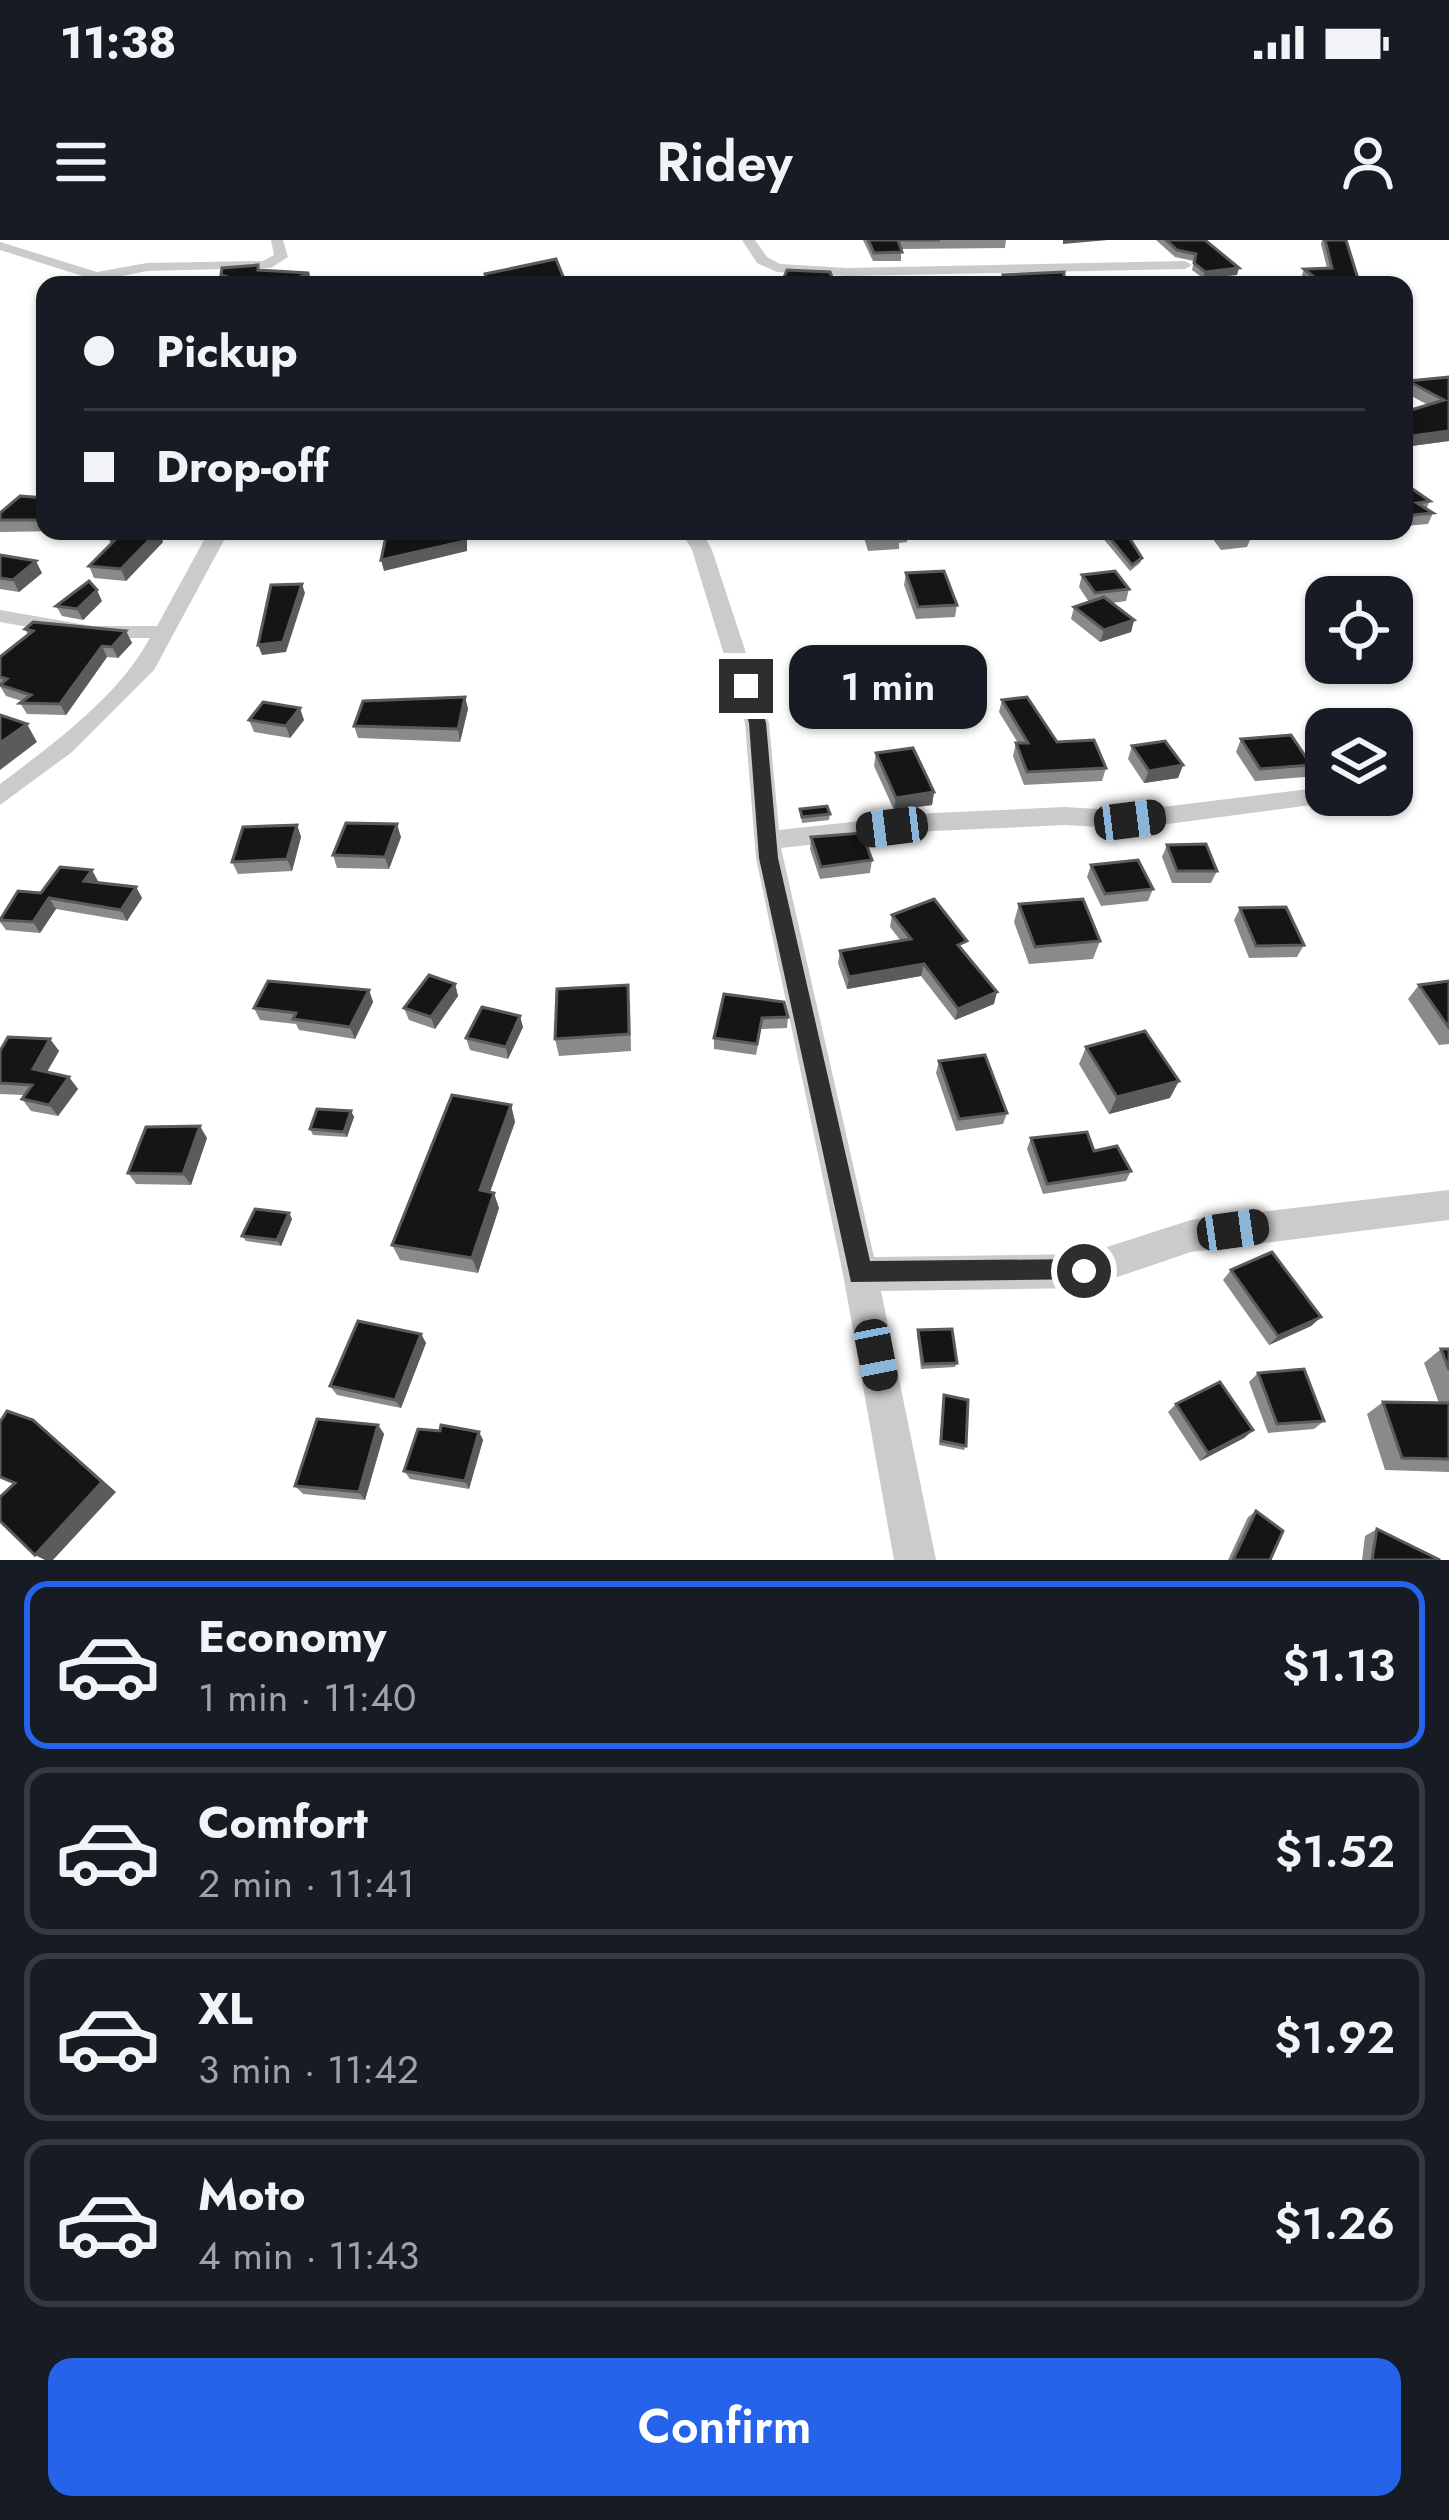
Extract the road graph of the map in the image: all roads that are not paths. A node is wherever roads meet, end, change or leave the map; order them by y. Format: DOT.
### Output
graph roads {
  1 [pos="277,240"];
  2 [pos="748,240"];
  3 [pos="0,246"];
  4 [pos="1185,265"];
  5 [pos="91,276"];
  6 [pos="99,276"];
  7 [pos="214,540"];
  8 [pos="696,540"];
  9 [pos="0,616"];
  10 [pos="159,632"];
  11 [pos="0,797"];
  12 [pos="1305,798"];
  13 [pos="767,842"];
  14 [pos="1449,1205"];
  15 [pos="860,1274"];
  16 [pos="915,1560"];
  1 -- 6 [label="street"];
  2 -- 4 [label="street"];
  3 -- 5 [label="street"];
  7 -- 10 [label="street"];
  8 -- 13 [label="street"];
  9 -- 10 [label="street"];
  10 -- 11 [label="street"];
  12 -- 13 [label="street"];
  13 -- 15 [label="street"];
  14 -- 15 [label="street"];
  15 -- 16 [label="street"];
}
